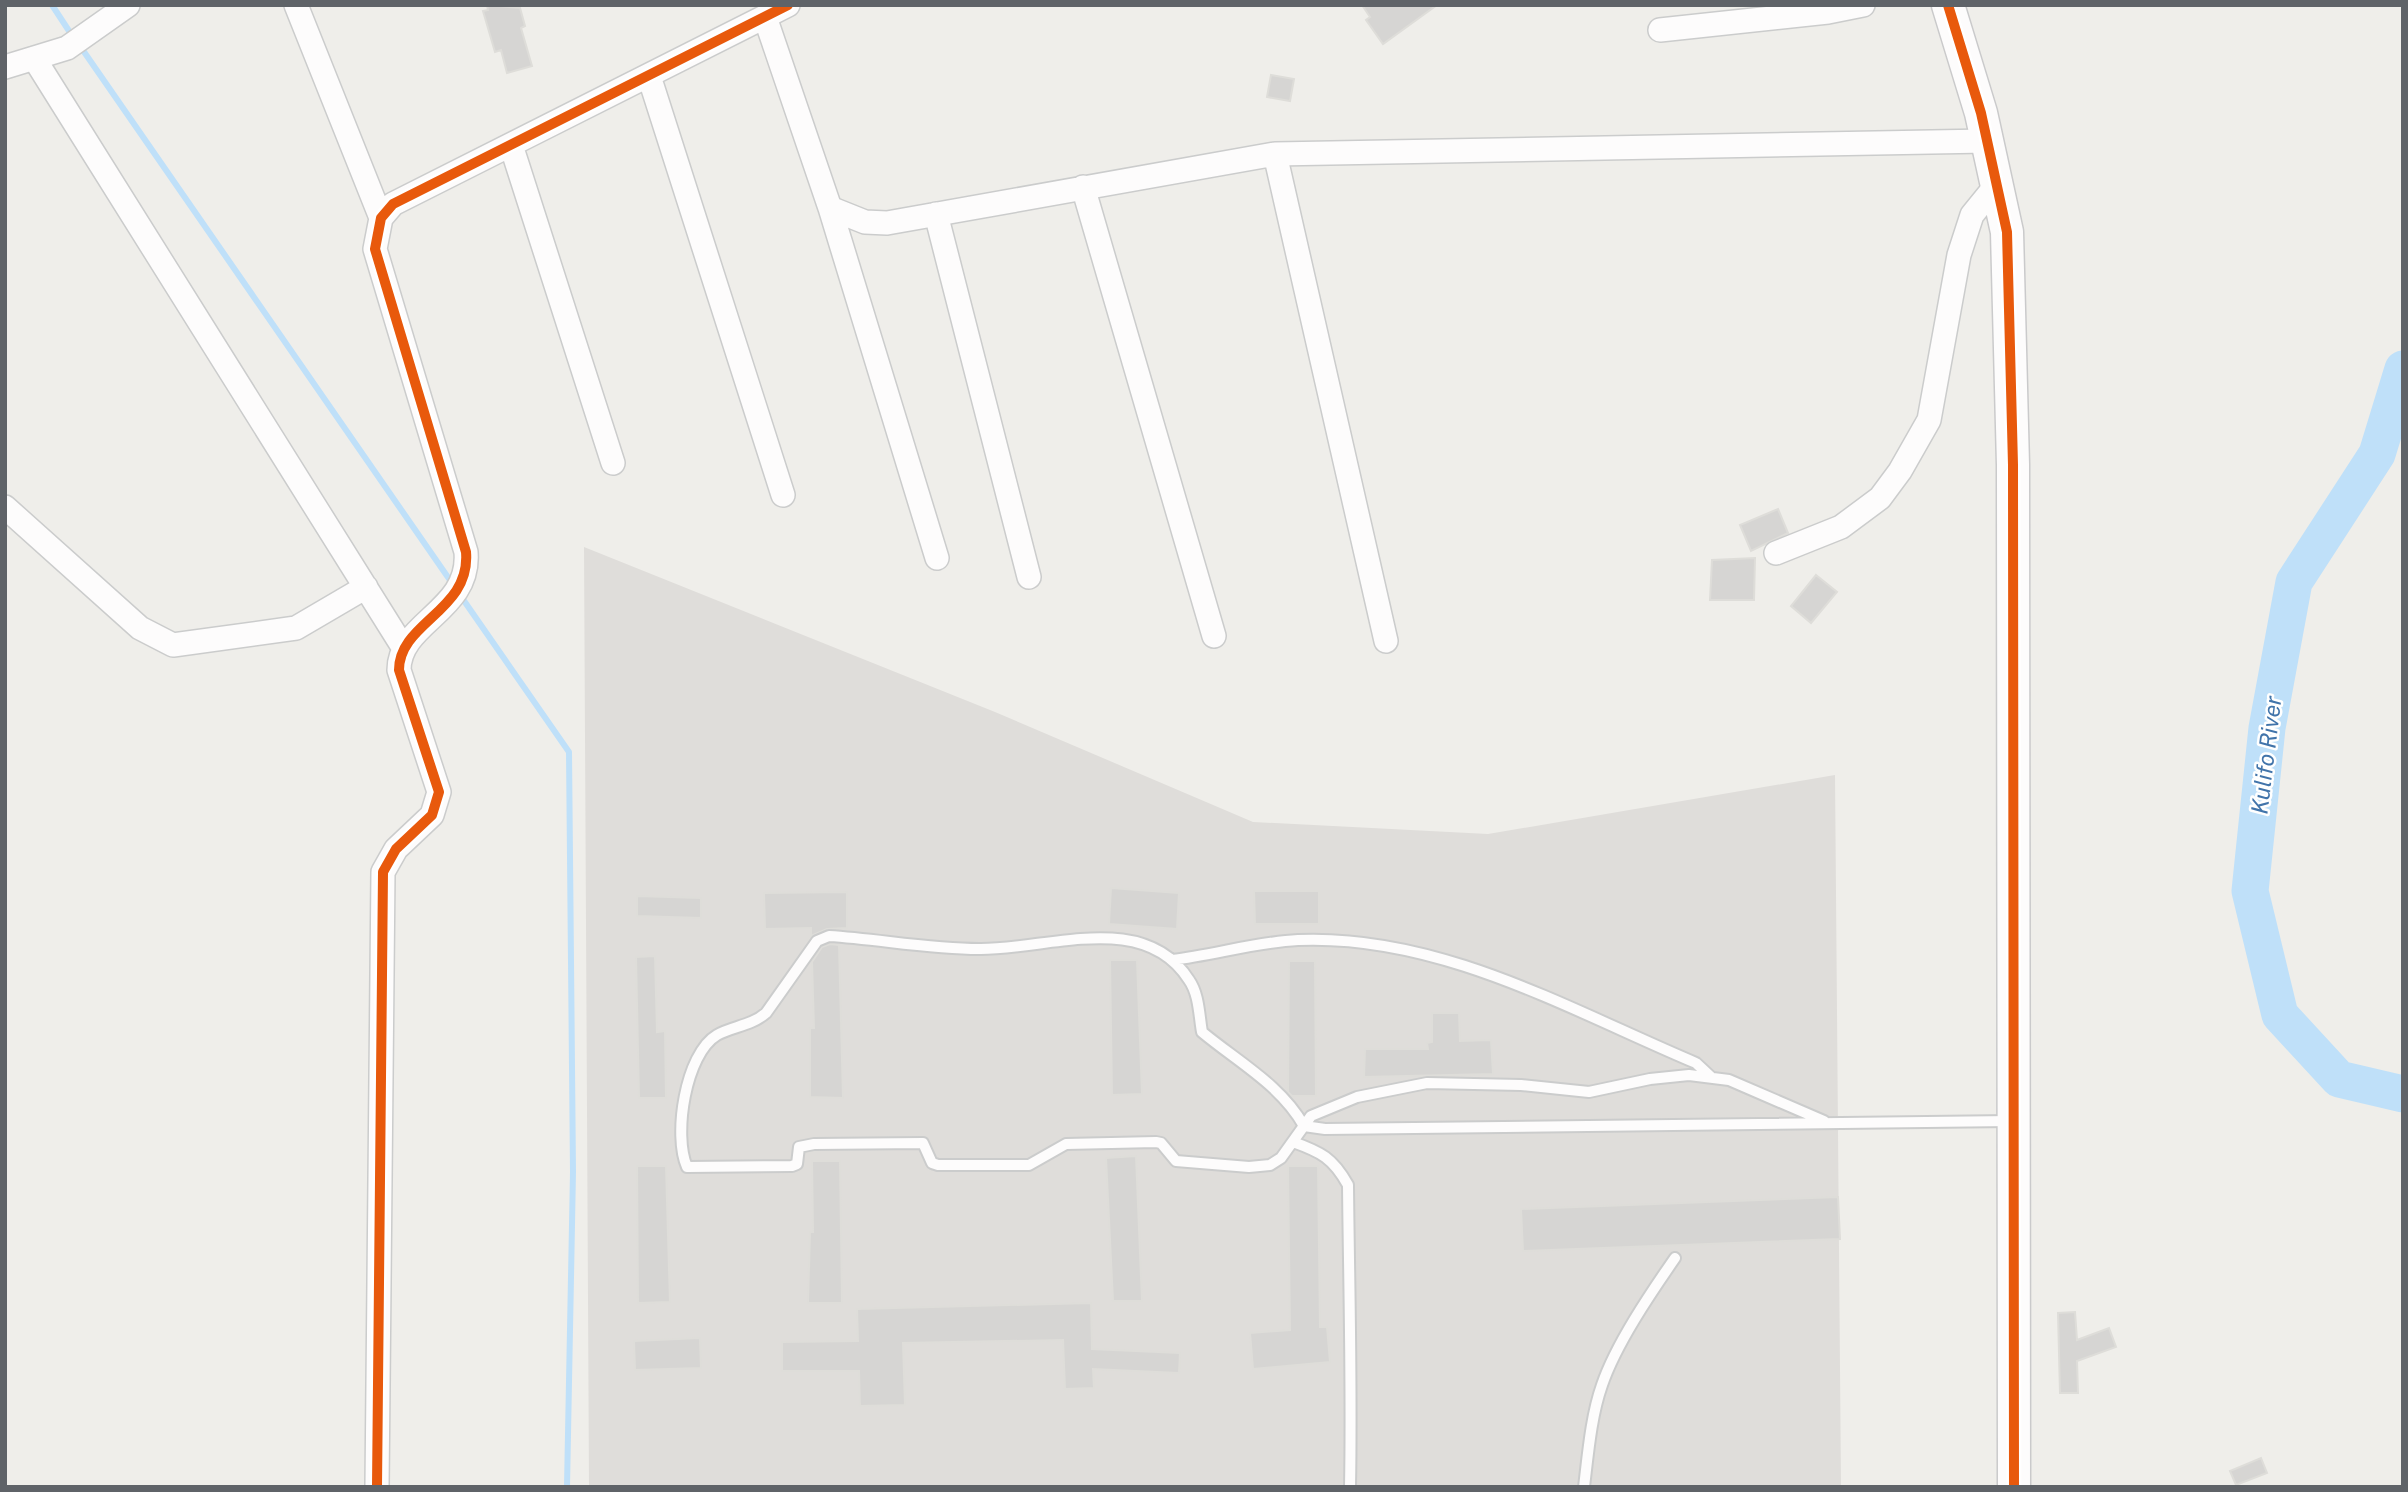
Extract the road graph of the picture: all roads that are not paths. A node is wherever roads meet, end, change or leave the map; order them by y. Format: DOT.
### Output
graph roads {
  1 [pos="128,5"];
  2 [pos="296,5"];
  3 [pos="788,5"];
  4 [pos="1863,5"];
  5 [pos="1948,5"];
  6 [pos="765,17"];
  7 [pos="1660,30"];
  8 [pos="13,62"];
  9 [pos="649,76"];
  10 [pos="1987,141"];
  11 [pos="511,145"];
  12 [pos="1275,154"];
  13 [pos="1998,183"];
  14 [pos="1083,187"];
  15 [pos="830,208"];
  16 [pos="936,214"];
  17 [pos="381,218"];
  18 [pos="613,463"];
  19 [pos="783,495"];
  20 [pos="5,507"];
  21 [pos="1776,553"];
  22 [pos="937,558"];
  23 [pos="1029,578"];
  24 [pos="366,587"];
  25 [pos="1214,636"];
  26 [pos="1387,641"];
  27 [pos="403,647"];
  28 [pos="1172,960"];
  29 [pos="1711,1077"];
  30 [pos="1824,1121"];
  31 [pos="2013,1121"];
  32 [pos="1304,1126"];
  33 [pos="1293,1142"];
  34 [pos="1675,1258"];
  35 [pos="377,1487"];
  36 [pos="1350,1487"];
  37 [pos="1584,1487"];
  38 [pos="2014,1487"];
  1 -- 8 [label="street"];
  2 -- 17 [label="street"];
  3 -- 6 [label="street"];
  4 -- 7 [label="street"];
  5 -- 10 [label="street"];
  6 -- 9 [label="street"];
  6 -- 15 [label="street"];
  8 -- 24 [label="street"];
  9 -- 11 [label="street"];
  9 -- 19 [label="street"];
  10 -- 12 [label="street"];
  10 -- 13 [label="street"];
  11 -- 17 [label="street"];
  11 -- 18 [label="street"];
  12 -- 14 [label="street"];
  12 -- 26 [label="street"];
  13 -- 21 [label="street"];
  13 -- 31 [label="street"];
  14 -- 16 [label="street"];
  14 -- 25 [label="street"];
  15 -- 16 [label="street"];
  15 -- 22 [label="street"];
  16 -- 23 [label="street"];
  17 -- 27 [label="street"];
  20 -- 24 [label="street"];
  24 -- 27 [label="street"];
  27 -- 35 [label="street"];
  28 -- 29 [label="lane"];
  28 -- 32 [label="lane"];
  28 -- 33 [label="lane"];
  29 -- 30 [label="lane"];
  29 -- 32 [label="lane"];
  30 -- 31 [label="lane"];
  30 -- 32 [label="lane"];
  31 -- 38 [label="street"];
  32 -- 33 [label="lane"];
  33 -- 36 [label="lane"];
  34 -- 37 [label="lane"];
}
